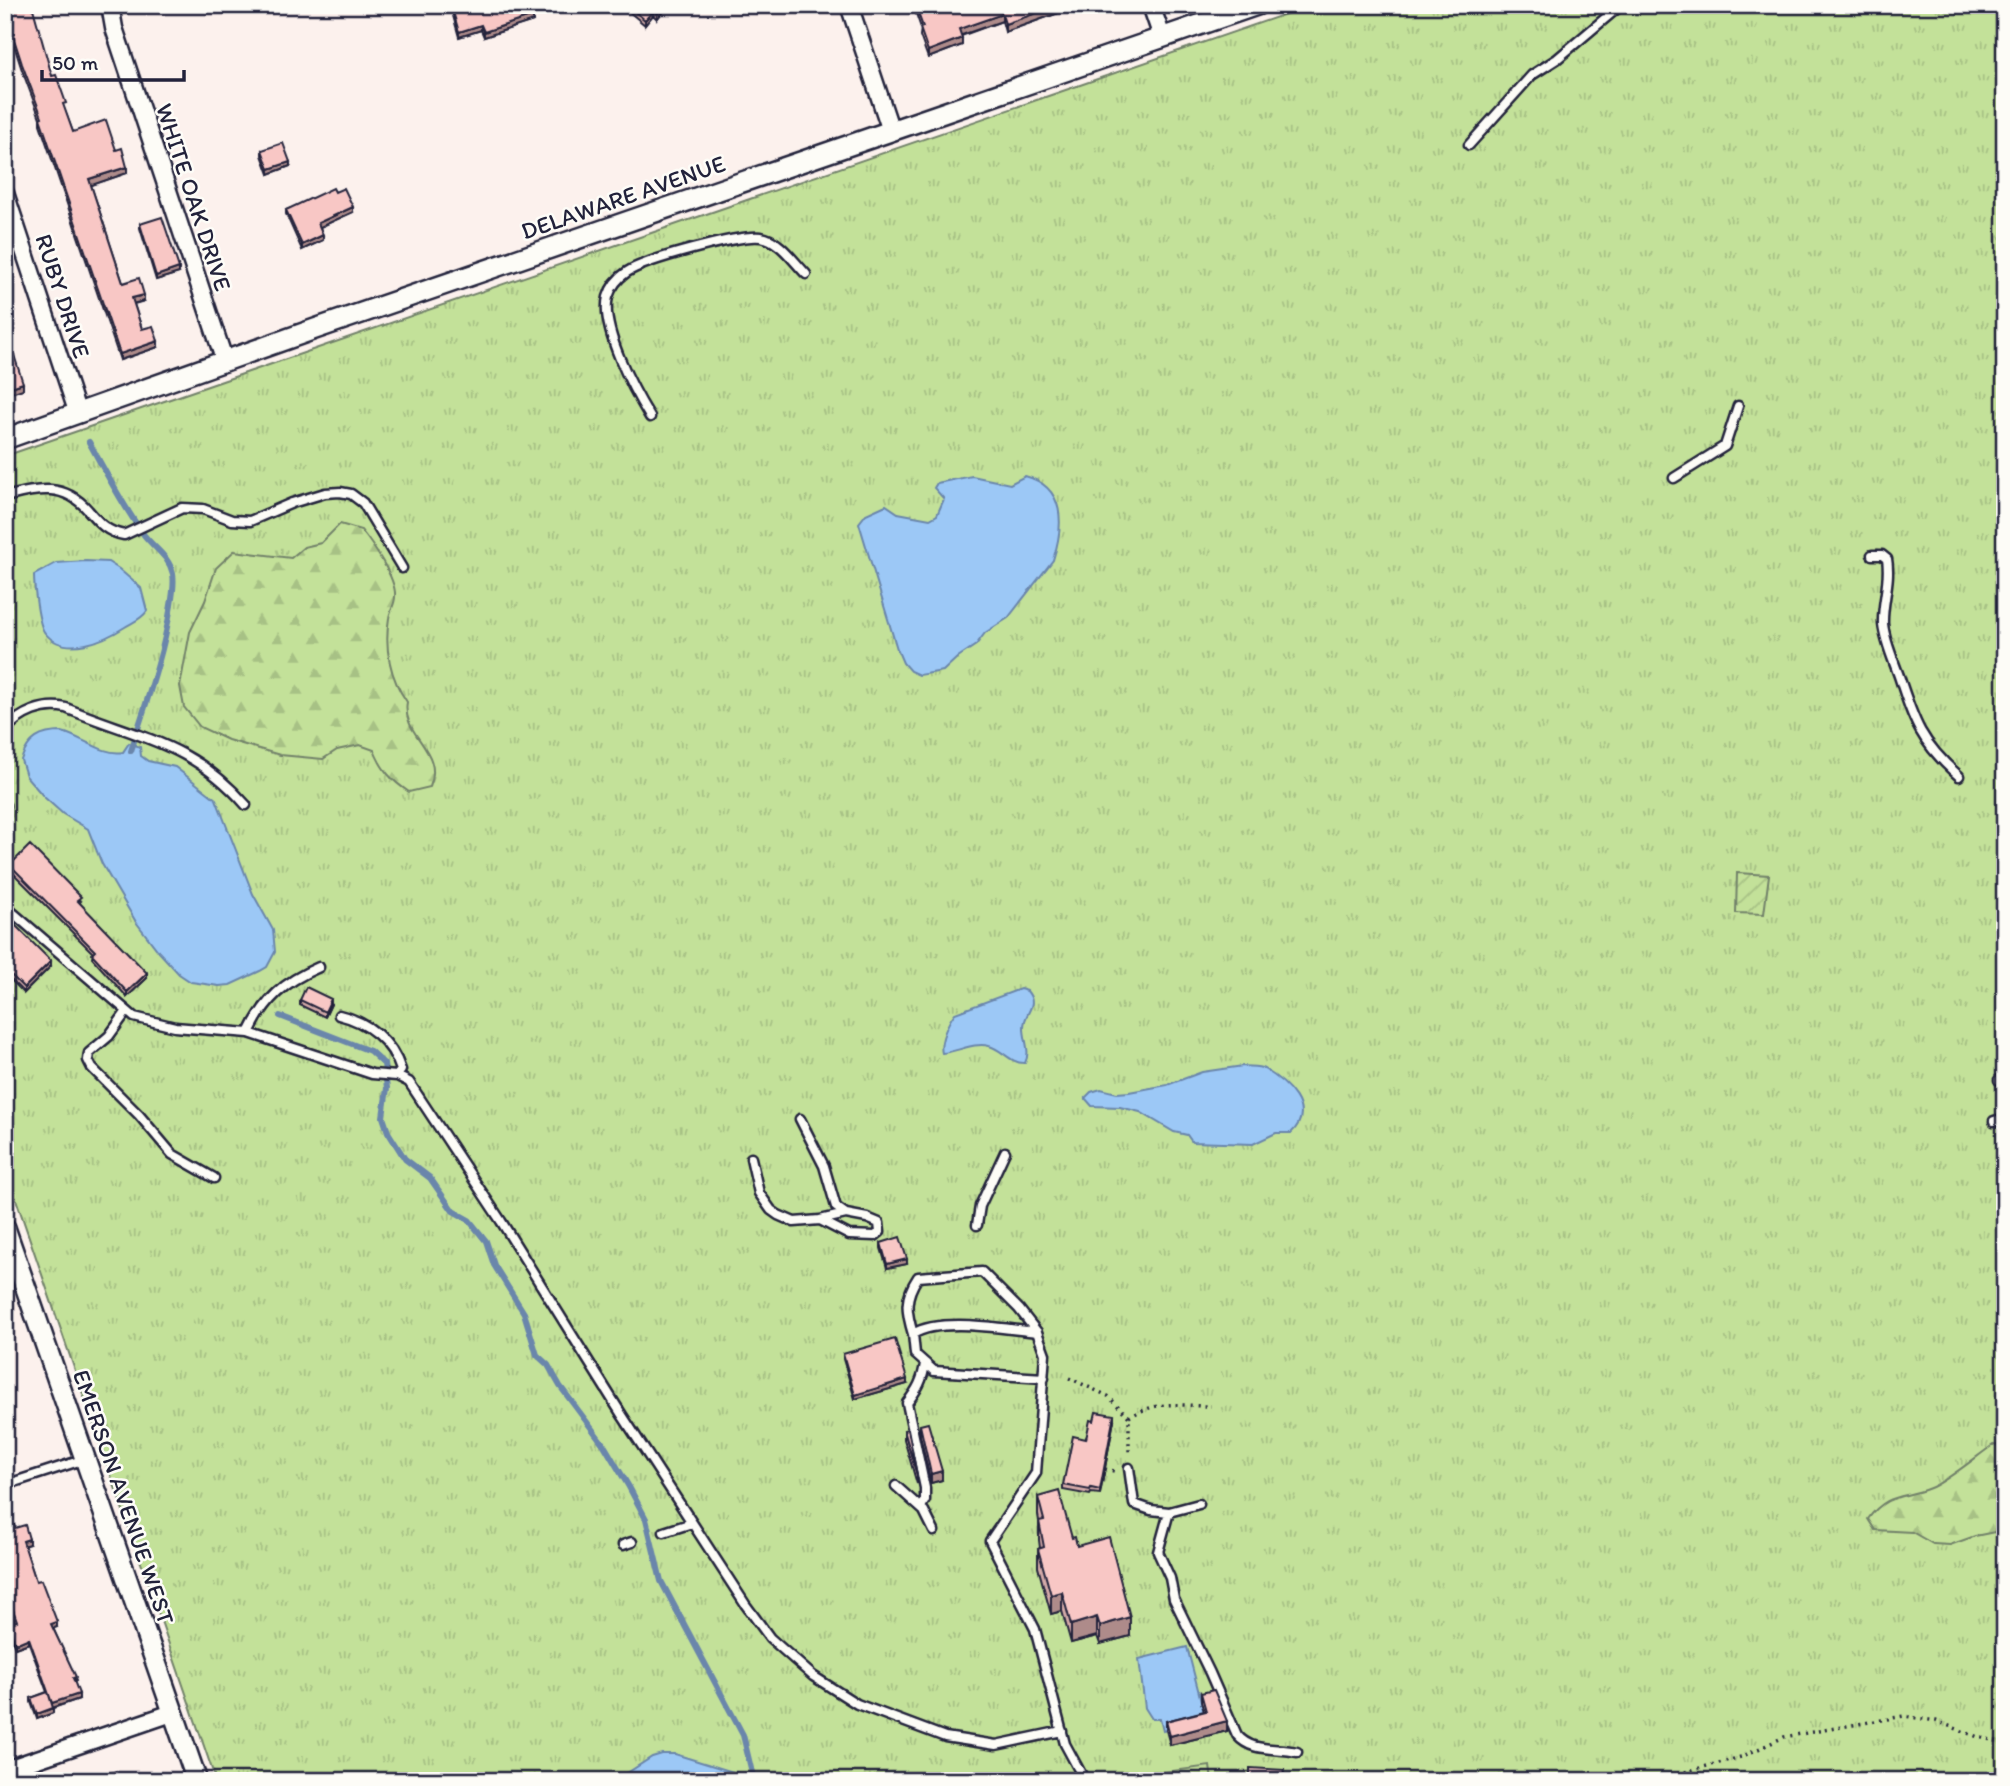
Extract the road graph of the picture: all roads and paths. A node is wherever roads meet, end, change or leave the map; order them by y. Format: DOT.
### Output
graph roads {
  1 [pos="110,5"];
  2 [pos="849,5"];
  3 [pos="1151,5"];
  4 [pos="1257,5"];
  5 [pos="1621,5"];
  6 [pos="1162,37"];
  7 [pos="891,131"];
  8 [pos="1469,145"];
  9 [pos="5,193"];
  10 [pos="806,274"];
  11 [pos="225,362"];
  12 [pos="1738,406"];
  13 [pos="78,414"];
  14 [pos="650,417"];
  15 [pos="5,439"];
  16 [pos="1674,478"];
  17 [pos="5,497"];
  18 [pos="1872,555"];
  19 [pos="402,568"];
  20 [pos="5,730"];
  21 [pos="1959,776"];
  22 [pos="246,805"];
  23 [pos="5,806"];
  24 [pos="5,817"];
  25 [pos="5,906"];
  26 [pos="320,967"];
  27 [pos="127,1012"];
  28 [pos="339,1015"];
  29 [pos="249,1033"];
  30 [pos="397,1076"];
  31 [pos="2005,1118"];
  32 [pos="800,1119"];
  33 [pos="1994,1121"];
  34 [pos="1005,1152"];
  35 [pos="751,1158"];
  36 [pos="214,1178"];
  37 [pos="846,1214"];
  38 [pos="820,1220"];
  39 [pos="977,1225"];
  40 [pos="5,1228"];
  41 [pos="1037,1332"];
  42 [pos="913,1334"];
  43 [pos="925,1363"];
  44 [pos="1044,1378"];
  45 [pos="1069,1378"];
  46 [pos="1211,1406"];
  47 [pos="1129,1417"];
  48 [pos="85,1459"];
  49 [pos="1129,1468"];
  50 [pos="1105,1469"];
  51 [pos="5,1485"];
  52 [pos="897,1486"];
  53 [pos="1199,1504"];
  54 [pos="921,1507"];
  55 [pos="1169,1512"];
  56 [pos="692,1523"];
  57 [pos="934,1531"];
  58 [pos="664,1532"];
  59 [pos="172,1713"];
  60 [pos="1062,1731"];
  61 [pos="2005,1743"];
  62 [pos="1297,1752"];
  63 [pos="5,1770"];
  64 [pos="197,1781"];
  65 [pos="1085,1781"];
  66 [pos="1651,1781"];
  1 -- 11 [label="street, WHITE OAK DRIVE"];
  2 -- 7 [label="street"];
  3 -- 6 [label="street"];
  4 -- 6 [label="street, DELAWARE AVENUE"];
  5 -- 8 [label="lane"];
  6 -- 7 [label="street, DELAWARE AVENUE"];
  7 -- 11 [label="street, DELAWARE AVENUE"];
  9 -- 13 [label="street, RUBY DRIVE"];
  10 -- 14 [label="lane"];
  11 -- 13 [label="street, DELAWARE AVENUE"];
  12 -- 16 [label="lane"];
  13 -- 15 [label="street, DELAWARE AVENUE"];
  17 -- 19 [label="lane"];
  18 -- 21 [label="lane"];
  20 -- 22 [label="lane"];
  23 -- 24 [label="lane"];
  25 -- 27 [label="lane"];
  26 -- 29 [label="lane"];
  27 -- 29 [label="lane"];
  27 -- 36 [label="lane"];
  28 -- 30 [label="lane"];
  29 -- 30 [label="lane"];
  30 -- 56 [label="lane"];
  31 -- 33 [label="lane"];
  32 -- 37 [label="lane"];
  34 -- 39 [label="lane"];
  35 -- 38 [label="lane"];
  37 -- 38 [label="lane"];
  37 -- 38 [label="lane"];
  40 -- 48 [label="street, EMERSON AVENUE WEST"];
  41 -- 42 [label="lane"];
  41 -- 42 [label="lane"];
  41 -- 44 [label="lane"];
  42 -- 43 [label="lane"];
  43 -- 44 [label="lane"];
  43 -- 54 [label="lane"];
  44 -- 60 [label="lane"];
  45 -- 47 [label="path"];
  46 -- 47 [label="path"];
  47 -- 49 [label="path"];
  48 -- 51 [label="lane"];
  48 -- 59 [label="street, EMERSON AVENUE WEST"];
  49 -- 50 [label="path"];
  49 -- 55 [label="lane"];
  52 -- 54 [label="lane"];
  53 -- 55 [label="lane"];
  54 -- 57 [label="lane"];
  55 -- 62 [label="lane"];
  56 -- 58 [label="lane"];
  56 -- 60 [label="lane"];
  59 -- 63 [label="street"];
  59 -- 64 [label="street, EMERSON AVENUE WEST"];
  60 -- 65 [label="lane"];
  61 -- 66 [label="path"];
}
